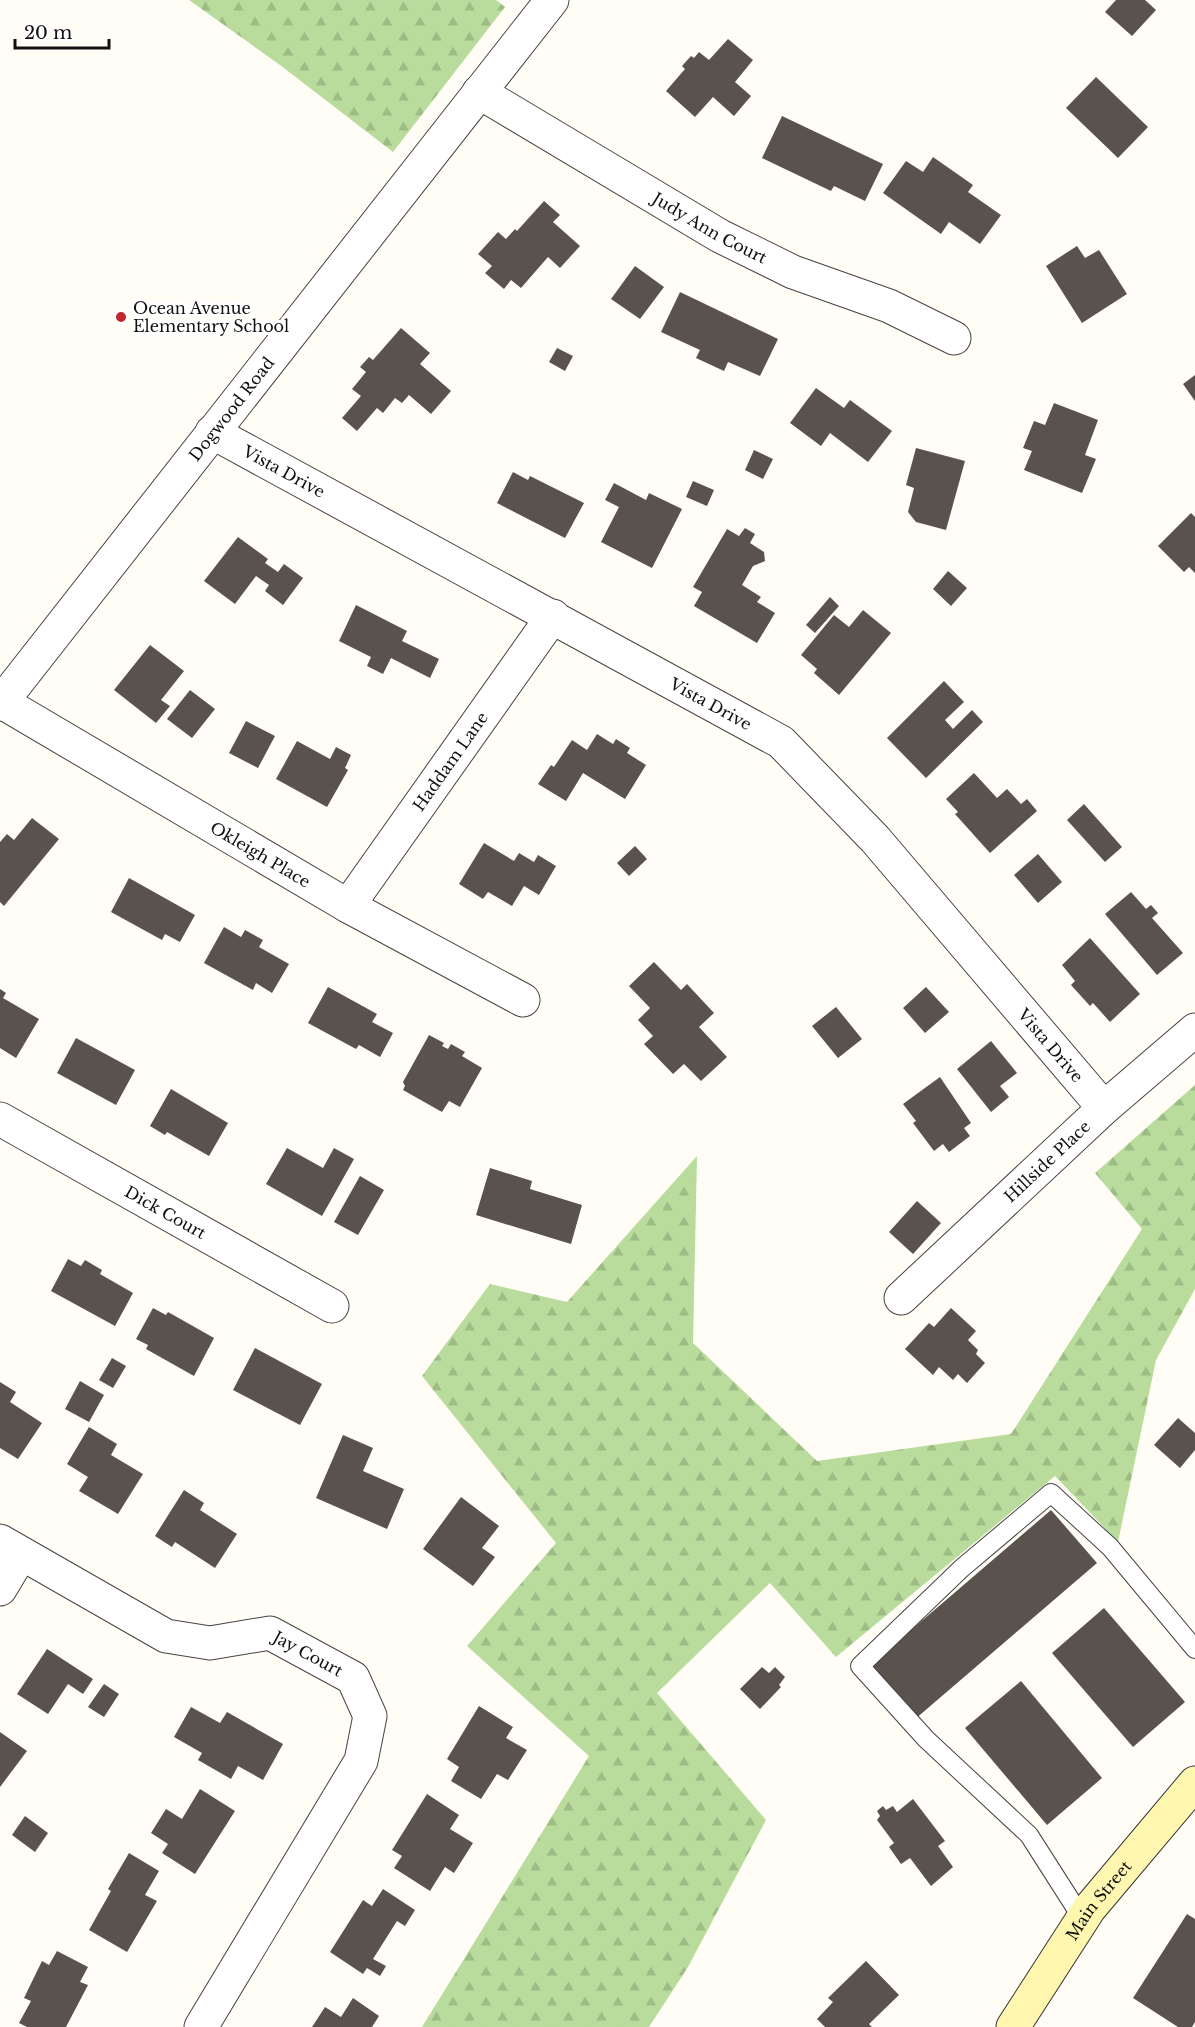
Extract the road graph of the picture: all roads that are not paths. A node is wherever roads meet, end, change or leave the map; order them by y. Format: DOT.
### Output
graph roads {
  1 [pos="552,0"];
  2 [pos="479,92"];
  3 [pos="954,338"];
  4 [pos="212,432"];
  5 [pos="553,616"];
  6 [pos="1,703"];
  7 [pos="348,906"];
  8 [pos="523,1000"];
  9 [pos="1195,1030"];
  10 [pos="1104,1108"];
  11 [pos="0,1119"];
  12 [pos="901,1298"];
  13 [pos="333,1306"];
  14 [pos="11,1548"];
  15 [pos="0,1589"];
  16 [pos="1195,1649"];
  17 [pos="1195,1783"];
  18 [pos="1083,1918"];
  19 [pos="201,2027"];
  20 [pos="1013,2027"];
  1 -- 2 [label="street, Dogwood Road"];
  2 -- 3 [label="street, Judy Ann Court"];
  2 -- 4 [label="street, Dogwood Road"];
  4 -- 5 [label="street, Vista Drive"];
  4 -- 6 [label="street, Dogwood Road"];
  5 -- 7 [label="street, Haddam Lane"];
  5 -- 10 [label="street, Vista Drive"];
  6 -- 7 [label="street, Okleigh Place"];
  7 -- 8 [label="street, Okleigh Place"];
  9 -- 10 [label="street, Hillside Place"];
  10 -- 12 [label="street, Hillside Place"];
  11 -- 13 [label="street, Dick Court"];
  14 -- 15 [label="street"];
  14 -- 19 [label="street, Jay Court"];
  16 -- 18 [label="lane"];
  17 -- 18 [label="main road, Main Street"];
  18 -- 20 [label="main road, Main Street"];
}
